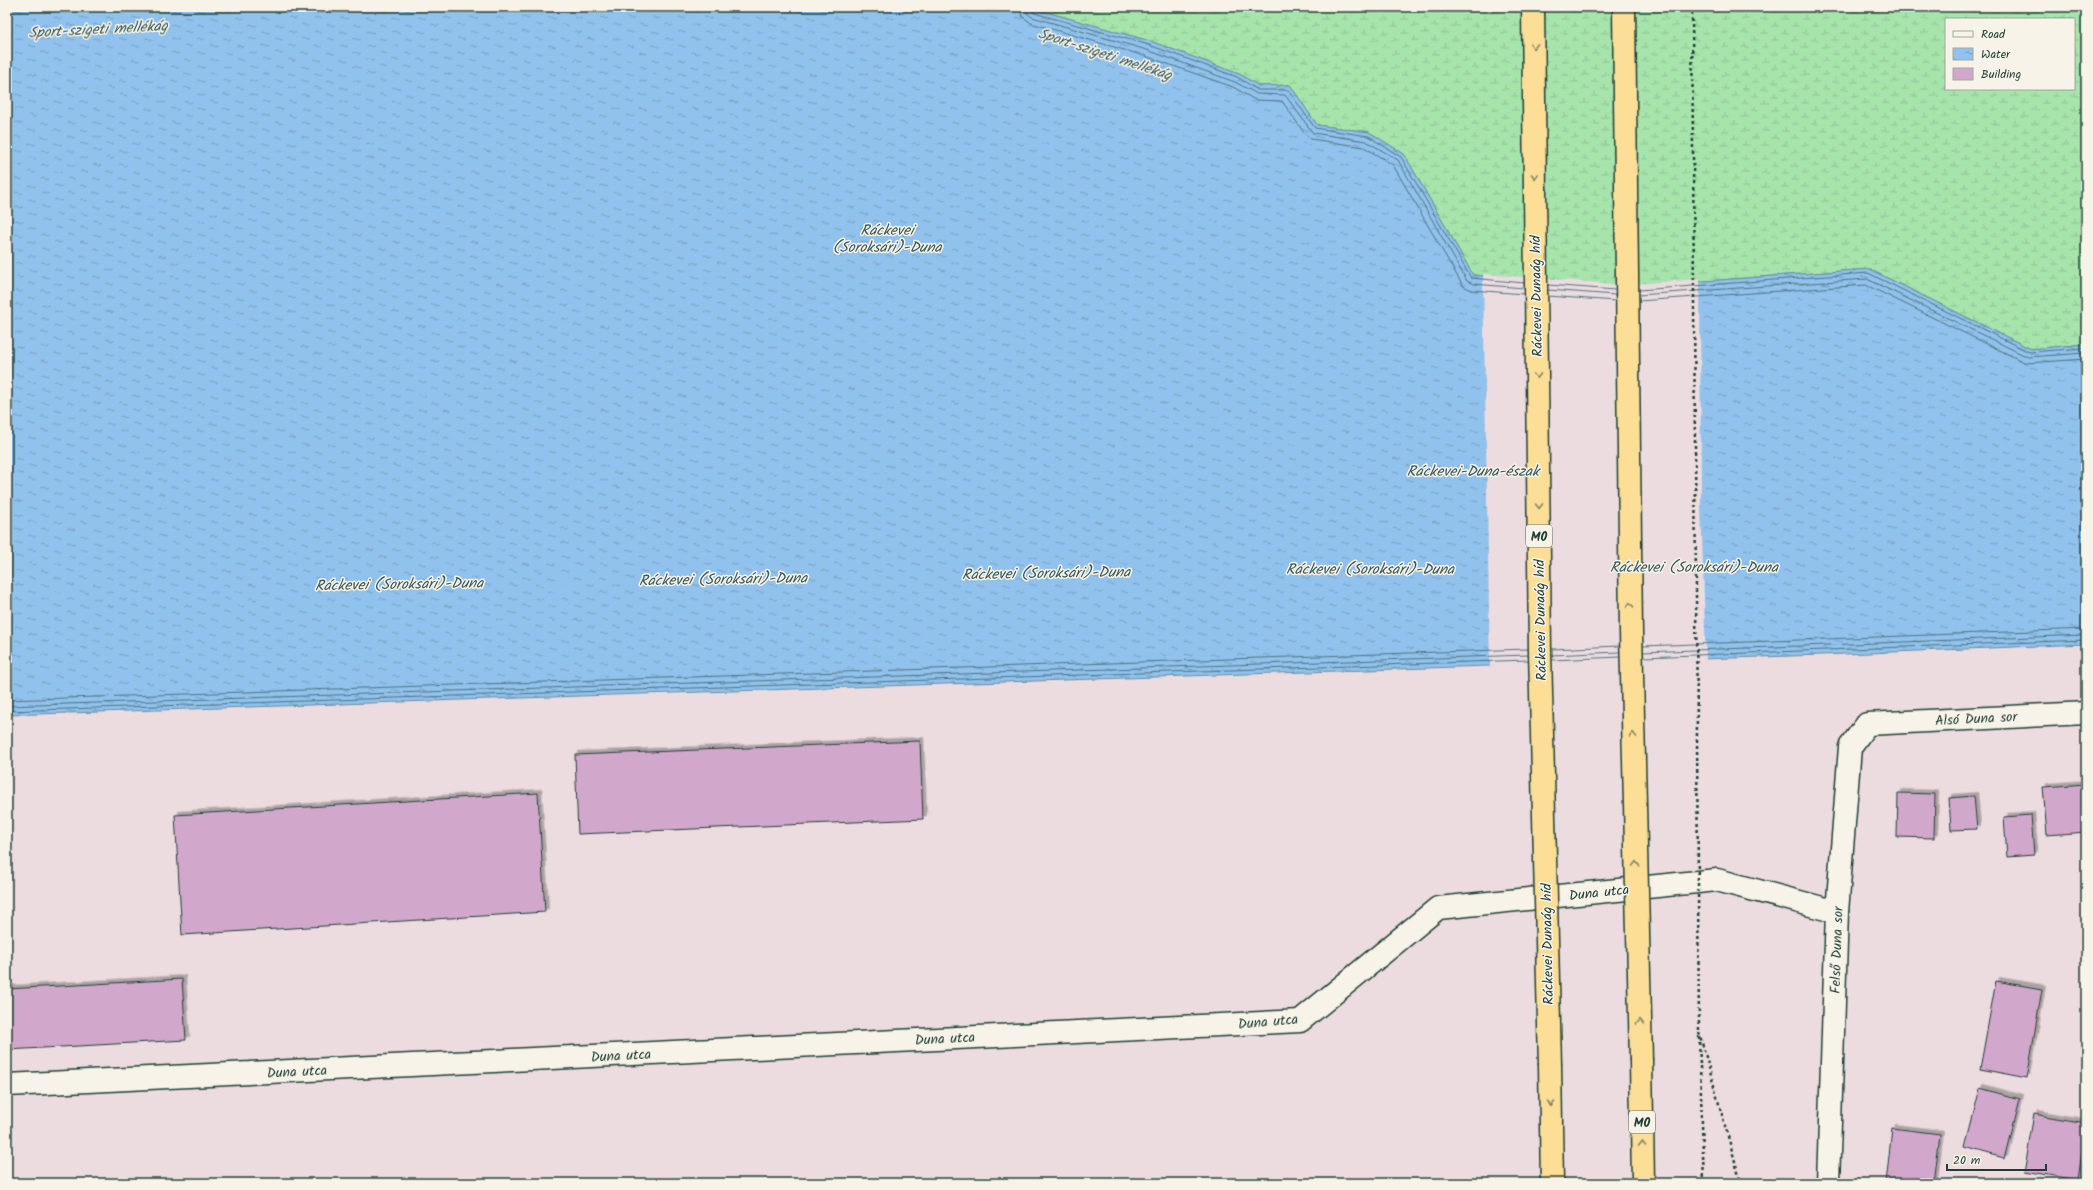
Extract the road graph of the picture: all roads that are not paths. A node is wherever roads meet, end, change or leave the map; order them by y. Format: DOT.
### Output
graph roads {
  1 [pos="1533,7"];
  2 [pos="1624,7"];
  3 [pos="2086,713"];
  4 [pos="1867,724"];
  5 [pos="1837,912"];
  6 [pos="7,1085"];
  7 [pos="1552,1183"];
  8 [pos="1643,1183"];
  9 [pos="1828,1183"];
  1 -- 7 [label="highway, Ráckevei Dunaág híd / M0, one-way, bridge"];
  8 -- 2 [label="highway, M0, one-way, bridge"];
  3 -- 4 [label="street, Alsó Duna sor"];
  4 -- 5 [label="street, Felső Duna sor"];
  5 -- 6 [label="street, Duna utca"];
  5 -- 9 [label="street, Felső Duna sor"];
}
